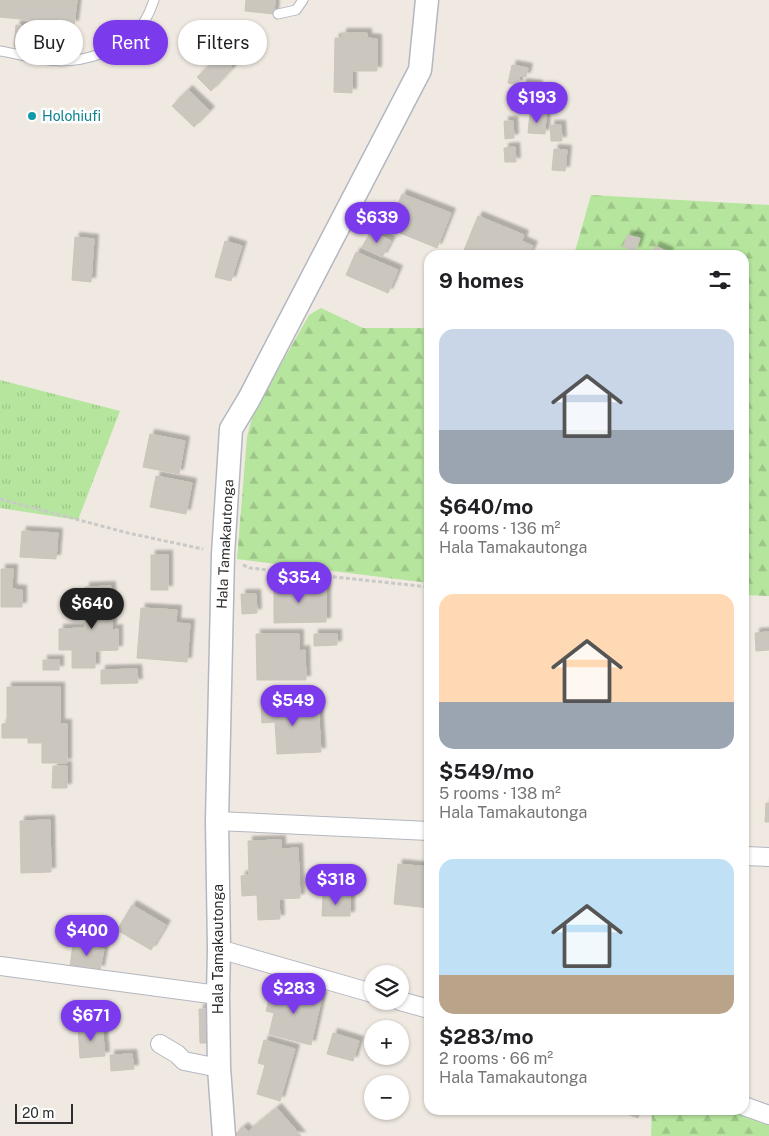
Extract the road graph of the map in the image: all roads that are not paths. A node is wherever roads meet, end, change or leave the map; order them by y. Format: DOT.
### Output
graph roads {
  1 [pos="154,0"];
  2 [pos="303,0"];
  3 [pos="427,0"];
  4 [pos="278,14"];
  5 [pos="0,51"];
  6 [pos="216,821"];
  7 [pos="424,831"];
  8 [pos="749,856"];
  9 [pos="769,857"];
  10 [pos="219,949"];
  11 [pos="0,966"];
  12 [pos="364,991"];
  13 [pos="218,995"];
  14 [pos="409,1003"];
  15 [pos="424,1008"];
  16 [pos="160,1044"];
  17 [pos="219,1068"];
  18 [pos="749,1108"];
  19 [pos="769,1115"];
  20 [pos="224,1136"];
  1 -- 5 [label="lane"];
  2 -- 4 [label="lane"];
  3 -- 6 [label="street, Hala Tamakautonga"];
  6 -- 7 [label="street"];
  6 -- 10 [label="street, Hala Tamakautonga"];
  8 -- 9 [label="street"];
  10 -- 12 [label="street"];
  10 -- 13 [label="street, Hala Tamakautonga"];
  11 -- 13 [label="street"];
  13 -- 17 [label="street, Hala Tamakautonga"];
  14 -- 15 [label="street"];
  16 -- 17 [label="street"];
  17 -- 20 [label="street, Hala Tamakautonga"];
  18 -- 19 [label="street"];
}
